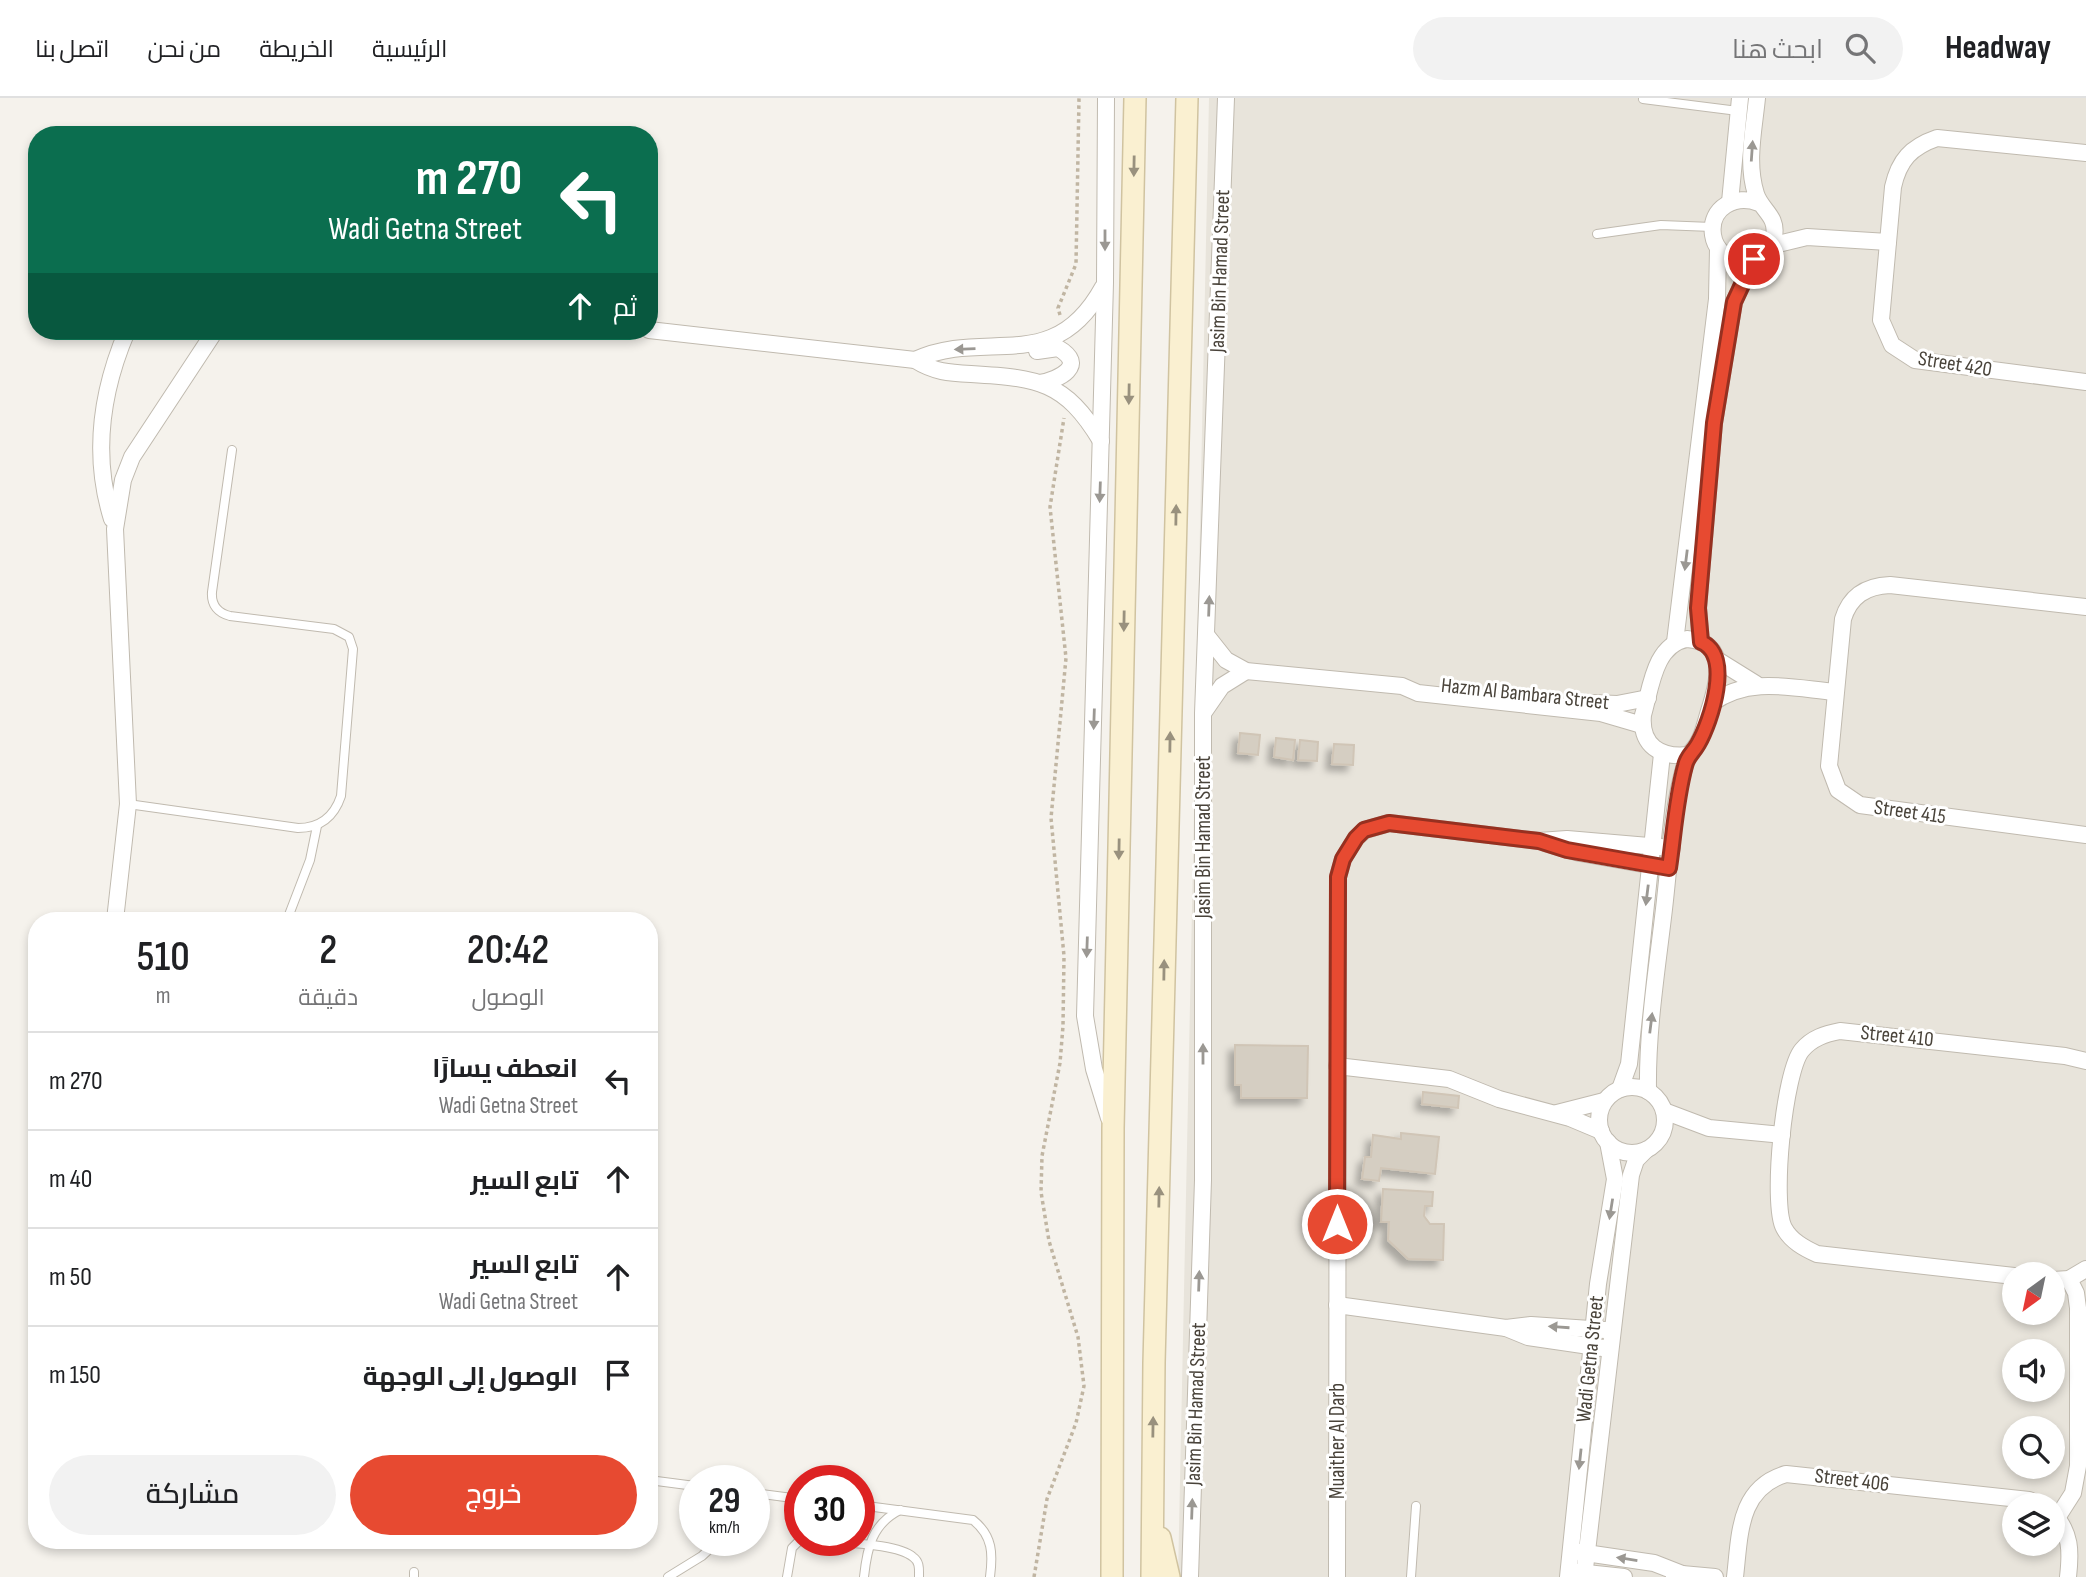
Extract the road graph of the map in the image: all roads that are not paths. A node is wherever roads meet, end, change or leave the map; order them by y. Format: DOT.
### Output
graph roads {
  1 [pos="1106,98"];
  2 [pos="1135,98"];
  3 [pos="1187,98"];
  4 [pos="1226,98"];
  5 [pos="1757,98"];
  6 [pos="1643,99"];
  7 [pos="1739,104"];
  8 [pos="2086,153"];
  9 [pos="1730,202"];
  10 [pos="1759,203"];
  11 [pos="1772,217"];
  12 [pos="1712,227"];
  13 [pos="1597,234"];
  14 [pos="1807,237"];
  15 [pos="1888,242"];
  16 [pos="1770,246"];
  17 [pos="1718,248"];
  18 [pos="1754,259"];
  19 [pos="1105,283"];
  20 [pos="658,331"];
  21 [pos="124,340"];
  22 [pos="209,340"];
  23 [pos="1014,347"];
  24 [pos="915,360"];
  25 [pos="2086,382"];
  26 [pos="1040,383"];
  27 [pos="1101,441"];
  28 [pos="232,450"];
  29 [pos="115,529"];
  30 [pos="2086,607"];
  31 [pos="1208,636"];
  32 [pos="1675,642"];
  33 [pos="1701,642"];
  34 [pos="1719,661"];
  35 [pos="1246,671"];
  36 [pos="1756,684"];
  37 [pos="1835,692"];
  38 [pos="1648,698"];
  39 [pos="1712,703"];
  40 [pos="1577,706"];
  41 [pos="1203,713"];
  42 [pos="1642,725"];
  43 [pos="1662,754"];
  44 [pos="1688,755"];
  45 [pos="128,804"];
  46 [pos="317,826"];
  47 [pos="2086,835"];
  48 [pos="1539,841"];
  49 [pos="1653,846"];
  50 [pos="1672,848"];
  51 [pos="1650,866"];
  52 [pos="1669,868"];
  53 [pos="116,912"];
  54 [pos="289,912"];
  55 [pos="2086,1061"];
  56 [pos="1337,1066"];
  57 [pos="1620,1089"];
  58 [pos="1648,1091"];
  59 [pos="1604,1101"];
  60 [pos="1664,1111"];
  61 [pos="1555,1113"];
  62 [pos="1709,1128"];
  63 [pos="1113,1129"];
  64 [pos="1663,1132"];
  65 [pos="1782,1135"];
  66 [pos="1604,1137"];
  67 [pos="1646,1150"];
  68 [pos="2086,1269"];
  69 [pos="2002,1275"];
  70 [pos="2065,1277"];
  71 [pos="2065,1283"];
  72 [pos="1337,1305"];
  73 [pos="1506,1328"];
  74 [pos="1595,1329"];
  75 [pos="1612,1331"];
  76 [pos="1592,1346"];
  77 [pos="1609,1349"];
  78 [pos="658,1481"];
  79 [pos="679,1484"];
  80 [pos="2002,1497"];
  81 [pos="2065,1503"];
  82 [pos="1416,1506"];
  83 [pos="875,1507"];
  84 [pos="901,1510"];
  85 [pos="1152,1520"];
  86 [pos="875,1531"];
  87 [pos="2065,1531"];
  88 [pos="875,1548"];
  89 [pos="1570,1550"];
  90 [pos="1587,1553"];
  91 [pos="702,1556"];
  92 [pos="791,1556"];
  93 [pos="867,1556"];
  94 [pos="1568,1574"];
  95 [pos="1585,1575"];
  96 [pos="1677,1575"];
  97 [pos="668,1577"];
  98 [pos="788,1577"];
  99 [pos="864,1577"];
  100 [pos="919,1577"];
  101 [pos="990,1577"];
  102 [pos="1112,1577"];
  103 [pos="1153,1577"];
  104 [pos="1169,1577"];
  105 [pos="1190,1577"];
  106 [pos="1337,1577"];
  107 [pos="1411,1577"];
  108 [pos="1624,1577"];
  109 [pos="1715,1577"];
  110 [pos="1735,1577"];
  111 [pos="2068,1577"];
  1 -- 19 [label="street, one-way"];
  2 -- 63 [label="main road, one-way"];
  85 -- 3 [label="main road, Jasim Bin Hamad Street, one-way"];
  31 -- 4 [label="street, Jasim Bin Hamad Street, one-way"];
  10 -- 5 [label="street, one-way"];
  6 -- 7 [label="lane"];
  7 -- 9 [label="street"];
  8 -- 15 [label="street, Street 420"];
  9 -- 10 [label="street"];
  9 -- 12 [label="street"];
  10 -- 11 [label="street"];
  11 -- 14 [label="street"];
  11 -- 16 [label="street"];
  12 -- 13 [label="lane"];
  12 -- 17 [label="street"];
  14 -- 15 [label="street"];
  14 -- 16 [label="street"];
  15 -- 25 [label="street, Street 420"];
  16 -- 18 [label="street"];
  17 -- 18 [label="street"];
  17 -- 32 [label="street, one-way"];
  18 -- 33 [label="street"];
  19 -- 23 [label="street"];
  19 -- 27 [label="street"];
  20 -- 24 [label="street"];
  21 -- 29 [label="street"];
  22 -- 29 [label="street"];
  23 -- 24 [label="street, one-way"];
  23 -- 26 [label="street"];
  24 -- 26 [label="street"];
  26 -- 27 [label="street"];
  27 -- 63 [label="street, one-way"];
  28 -- 46 [label="lane"];
  29 -- 45 [label="street"];
  30 -- 37 [label="street, Street 415"];
  31 -- 35 [label="street, Hazm Al Bambara Street"];
  31 -- 41 [label="street, Jasim Bin Hamad Street"];
  32 -- 33 [label="street"];
  32 -- 38 [label="street"];
  33 -- 34 [label="street"];
  34 -- 36 [label="street"];
  34 -- 39 [label="street"];
  35 -- 40 [label="street, Hazm Al Bambara Street"];
  35 -- 41 [label="street"];
  36 -- 37 [label="street"];
  36 -- 39 [label="street"];
  37 -- 47 [label="street, Street 415"];
  38 -- 40 [label="street, Hazm Al Bambara Street"];
  38 -- 42 [label="street"];
  39 -- 44 [label="street"];
  40 -- 42 [label="street, Hazm Al Bambara Street"];
  105 -- 41 [label="street, Jasim Bin Hamad Street, one-way"];
  42 -- 43 [label="street"];
  43 -- 44 [label="street"];
  43 -- 49 [label="street"];
  44 -- 50 [label="street"];
  45 -- 46 [label="lane"];
  45 -- 53 [label="street"];
  46 -- 54 [label="lane"];
  48 -- 49 [label="street, Muaither Al Darb"];
  48 -- 51 [label="street, Muaither Al Darb"];
  48 -- 56 [label="street, Muaither Al Darb"];
  49 -- 50 [label="street, Muaither Al Darb"];
  49 -- 51 [label="street"];
  50 -- 52 [label="street"];
  51 -- 52 [label="street, Muaither Al Darb"];
  51 -- 57 [label="street, one-way"];
  58 -- 52 [label="street, one-way"];
  55 -- 65 [label="street, Street 410"];
  56 -- 61 [label="street"];
  56 -- 72 [label="street, Muaither Al Darb"];
  57 -- 58 [label="street"];
  57 -- 59 [label="street"];
  58 -- 60 [label="street"];
  59 -- 61 [label="street"];
  59 -- 66 [label="street"];
  60 -- 62 [label="street"];
  60 -- 64 [label="street"];
  61 -- 66 [label="street"];
  62 -- 64 [label="street"];
  62 -- 65 [label="street"];
  63 -- 102 [label="main road"];
  64 -- 67 [label="street"];
  65 -- 69 [label="street, Street 410"];
  66 -- 67 [label="street"];
  66 -- 74 [label="street, Wadi Getna Street, one-way"];
  67 -- 75 [label="street, Wadi Getna Street"];
  68 -- 70 [label="street"];
  71 -- 81 [label="street"];
  72 -- 73 [label="street"];
  72 -- 106 [label="street, Muaither Al Darb"];
  74 -- 73 [label="street, one-way"];
  73 -- 76 [label="street"];
  74 -- 75 [label="street"];
  74 -- 76 [label="street, Wadi Getna Street"];
  75 -- 77 [label="street, Wadi Getna Street"];
  76 -- 77 [label="street"];
  76 -- 89 [label="street, Wadi Getna Street, one-way"];
  77 -- 90 [label="street, Wadi Getna Street"];
  78 -- 79 [label="lane"];
  80 -- 110 [label="street, Street 406"];
  82 -- 107 [label="lane"];
  83 -- 84 [label="lane"];
  84 -- 86 [label="lane"];
  84 -- 101 [label="lane"];
  85 -- 103 [label="main road, Jasim Bin Hamad Street"];
  85 -- 104 [label="main road"];
  87 -- 111 [label="street"];
  88 -- 100 [label="lane"];
  89 -- 90 [label="street"];
  89 -- 94 [label="street, Wadi Getna Street"];
  90 -- 95 [label="street, Wadi Getna Street"];
  96 -- 90 [label="street, one-way"];
  91 -- 97 [label="lane"];
  92 -- 98 [label="lane"];
  93 -- 99 [label="lane"];
  94 -- 95 [label="street"];
  95 -- 108 [label="street"];
  96 -- 109 [label="street"];
}
